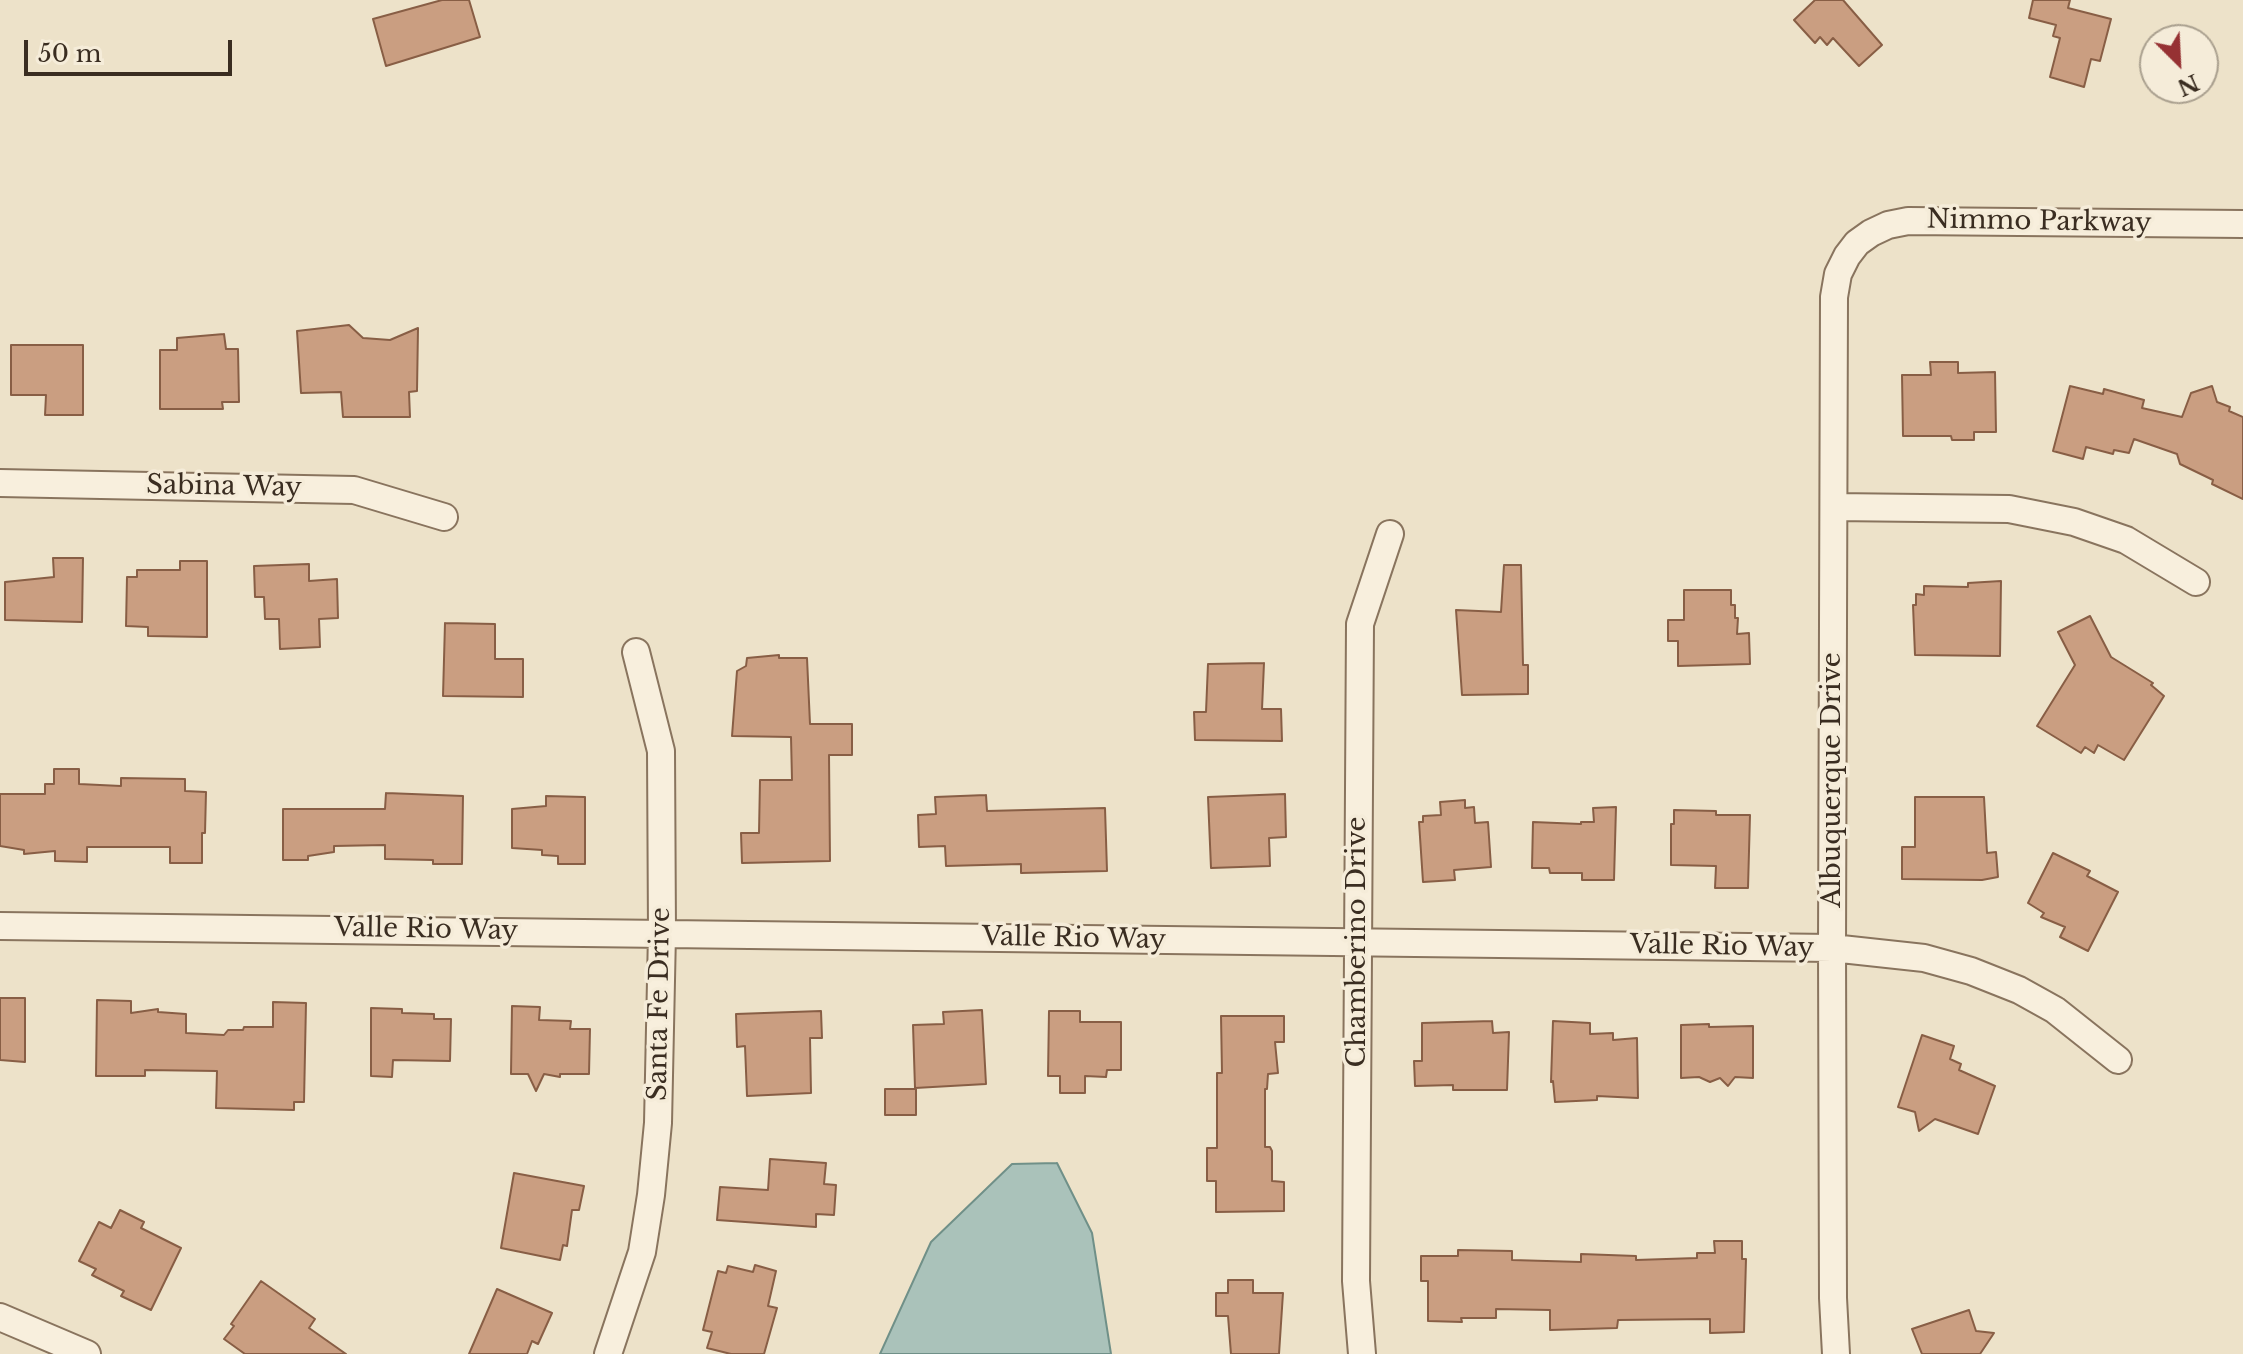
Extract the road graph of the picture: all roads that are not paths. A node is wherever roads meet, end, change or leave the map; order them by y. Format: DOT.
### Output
graph roads {
  1 [pos="2243,224"];
  2 [pos="1847,256"];
  3 [pos="0,483"];
  4 [pos="1834,507"];
  5 [pos="444,517"];
  6 [pos="1390,534"];
  7 [pos="2196,582"];
  8 [pos="636,652"];
  9 [pos="0,926"];
  10 [pos="662,933"];
  11 [pos="1358,943"];
  12 [pos="1832,948"];
  13 [pos="2118,1060"];
  14 [pos="0,1317"];
  15 [pos="87,1354"];
  16 [pos="608,1354"];
  17 [pos="1362,1354"];
  18 [pos="1836,1354"];
  1 -- 2 [label="street, Nimmo Parkway"];
  2 -- 4 [label="street, Albuquerque Drive"];
  3 -- 5 [label="street, Sabina Way"];
  4 -- 7 [label="street"];
  4 -- 12 [label="street, Albuquerque Drive"];
  6 -- 11 [label="street, Chamberino Drive"];
  8 -- 10 [label="street, Santa Fe Drive"];
  9 -- 10 [label="street, Valle Rio Way"];
  10 -- 11 [label="street, Valle Rio Way"];
  10 -- 16 [label="street, Santa Fe Drive"];
  11 -- 12 [label="street, Valle Rio Way"];
  11 -- 17 [label="street, Chamberino Drive"];
  12 -- 13 [label="street, Valle Rio Way"];
  12 -- 18 [label="street, Albuquerque Drive"];
  14 -- 15 [label="street"];
}
